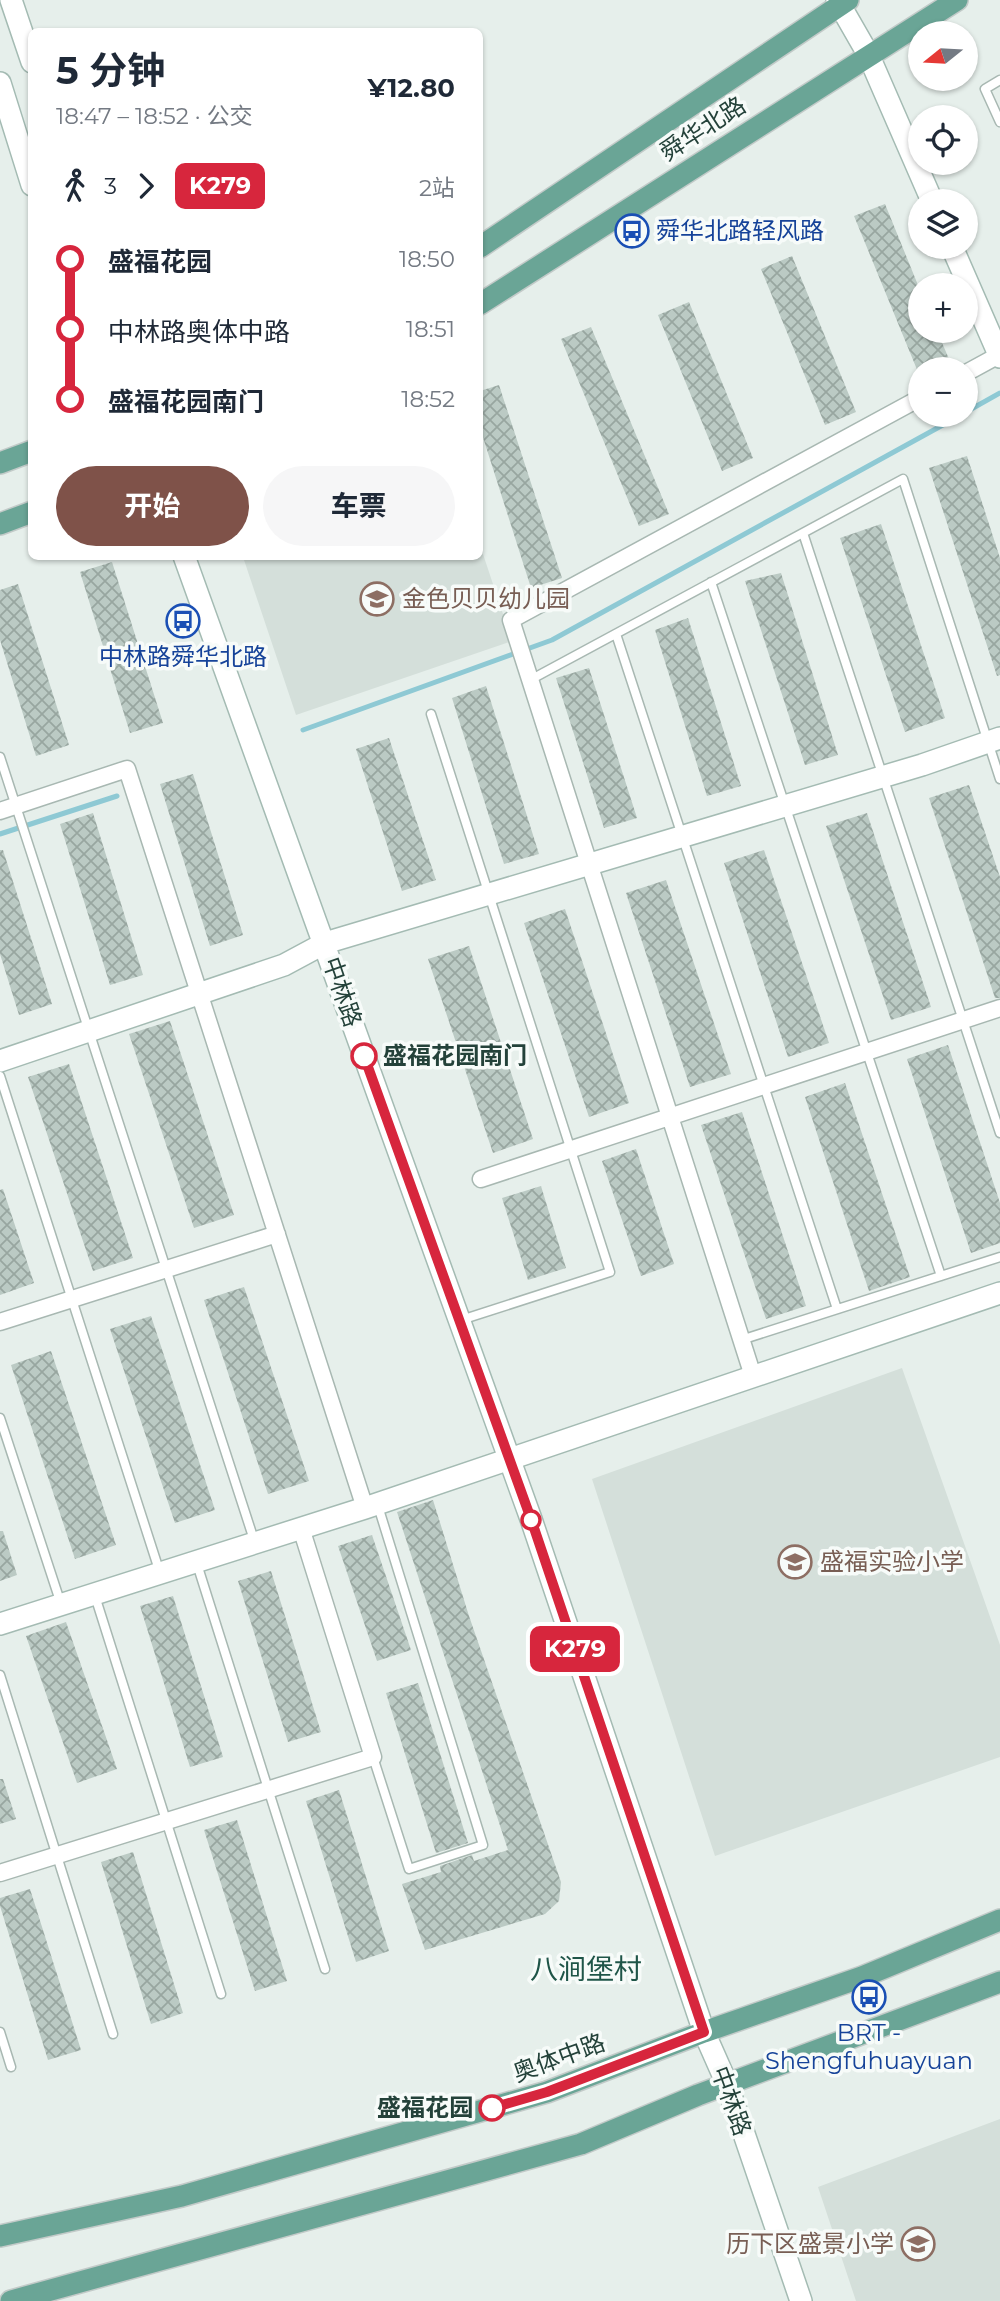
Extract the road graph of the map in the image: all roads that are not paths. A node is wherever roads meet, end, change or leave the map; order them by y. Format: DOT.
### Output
graph roads {
  1 [pos="11,0"];
  2 [pos="957,0"];
  3 [pos="842,2"];
  4 [pos="28,50"];
  5 [pos="868,54"];
  6 [pos="1000,80"];
  7 [pos="0,83"];
  8 [pos="1000,122"];
  9 [pos="28,172"];
  10 [pos="927,189"];
  11 [pos="483,245"];
  12 [pos="957,259"];
  13 [pos="483,302"];
  14 [pos="999,356"];
  15 [pos="978,367"];
  16 [pos="908,405"];
  17 [pos="28,452"];
  18 [pos="0,463"];
  19 [pos="28,514"];
  20 [pos="0,524"];
  21 [pos="803,533"];
  22 [pos="185,560"];
  23 [pos="711,582"];
  24 [pos="616,634"];
  25 [pos="528,681"];
  26 [pos="431,713"];
  27 [pos="994,740"];
  28 [pos="0,757"];
  29 [pos="883,777"];
  30 [pos="1000,779"];
  31 [pos="783,807"];
  32 [pos="0,811"];
  33 [pos="18,812"];
  34 [pos="682,837"];
  35 [pos="588,865"];
  36 [pos="489,894"];
  37 [pos="325,943"];
  38 [pos="200,993"];
  39 [pos="1000,1008"];
  40 [pos="963,1020"];
  41 [pos="89,1031"];
  42 [pos="865,1052"];
  43 [pos="0,1060"];
  44 [pos="0,1076"];
  45 [pos="764,1086"];
  46 [pos="669,1117"];
  47 [pos="1000,1133"];
  48 [pos="571,1149"];
  49 [pos="481,1179"];
  50 [pos="277,1234"];
  51 [pos="1000,1257"];
  52 [pos="166,1269"];
  53 [pos="941,1276"];
  54 [pos="1000,1293"];
  55 [pos="72,1299"];
  56 [pos="838,1309"];
  57 [pos="458,1321"];
  58 [pos="0,1322"];
  59 [pos="741,1340"];
  60 [pos="753,1376"];
  61 [pos="0,1418"];
  62 [pos="508,1458"];
  63 [pos="371,1506"];
  64 [pos="301,1528"];
  65 [pos="255,1543"];
  66 [pos="196,1562"];
  67 [pos="160,1573"];
  68 [pos="94,1594"];
  69 [pos="61,1605"];
  70 [pos="0,1624"];
  71 [pos="0,1675"];
  72 [pos="373,1757"];
  73 [pos="268,1790"];
  74 [pos="166,1822"];
  75 [pos="57,1856"];
  76 [pos="0,1873"];
  77 [pos="1000,1920"];
  78 [pos="325,1969"];
  79 [pos="1000,1982"];
  80 [pos="221,1994"];
  81 [pos="0,2032"];
  82 [pos="704,2032"];
  83 [pos="113,2034"];
  84 [pos="11,2067"];
  85 [pos="727,2084"];
  86 [pos="0,2236"];
  87 [pos="10,2301"];
  88 [pos="801,2301"];
  1 -- 4 [label="street"];
  2 -- 5 [label="main road, 舜华北路"];
  3 -- 5 [label="street"];
  3 -- 11 [label="main road, 舜华北路"];
  5 -- 10 [label="street"];
  5 -- 13 [label="main road, 舜华北路"];
  6 -- 8 [label="lane"];
  7 -- 9 [label="street"];
  12 -- 14 [label="street"];
  14 -- 15 [label="street"];
  16 -- 25 [label="street"];
  17 -- 18 [label="main road"];
  19 -- 20 [label="main road"];
  21 -- 23 [label="lane"];
  21 -- 27 [label="lane"];
  21 -- 29 [label="lane"];
  22 -- 37 [label="street, 中林路"];
  23 -- 24 [label="lane"];
  23 -- 31 [label="lane"];
  24 -- 25 [label="lane"];
  24 -- 34 [label="lane"];
  25 -- 35 [label="street"];
  26 -- 36 [label="lane"];
  27 -- 29 [label="street"];
  27 -- 30 [label="lane"];
  28 -- 33 [label="lane"];
  29 -- 31 [label="street"];
  29 -- 40 [label="lane"];
  31 -- 34 [label="street"];
  31 -- 42 [label="lane"];
  32 -- 33 [label="street"];
  33 -- 38 [label="street"];
  33 -- 41 [label="lane"];
  34 -- 35 [label="street"];
  34 -- 45 [label="lane"];
  35 -- 36 [label="street"];
  35 -- 46 [label="street"];
  36 -- 37 [label="street"];
  36 -- 48 [label="lane"];
  37 -- 38 [label="street"];
  37 -- 57 [label="street, 中林路"];
  38 -- 41 [label="street"];
  38 -- 50 [label="street"];
  39 -- 40 [label="street"];
  40 -- 42 [label="street"];
  40 -- 47 [label="lane"];
  41 -- 43 [label="street"];
  41 -- 52 [label="lane"];
  42 -- 45 [label="street"];
  42 -- 53 [label="lane"];
  44 -- 55 [label="lane"];
  45 -- 46 [label="street"];
  45 -- 56 [label="lane"];
  46 -- 48 [label="street"];
  46 -- 59 [label="street"];
  48 -- 49 [label="street"];
  48 -- 57 [label="lane"];
  50 -- 52 [label="street"];
  50 -- 63 [label="street"];
  51 -- 53 [label="lane"];
  52 -- 55 [label="street"];
  52 -- 65 [label="lane"];
  53 -- 56 [label="lane"];
  54 -- 60 [label="street"];
  55 -- 58 [label="street"];
  55 -- 67 [label="lane"];
  56 -- 59 [label="lane"];
  57 -- 62 [label="street, 中林路"];
  59 -- 60 [label="street"];
  60 -- 62 [label="street"];
  61 -- 69 [label="lane"];
  62 -- 63 [label="street"];
  62 -- 82 [label="street, 中林路"];
  63 -- 64 [label="street"];
  63 -- 72 [label="lane"];
  64 -- 65 [label="street"];
  64 -- 72 [label="street"];
  65 -- 66 [label="street"];
  66 -- 67 [label="street"];
  66 -- 73 [label="lane"];
  67 -- 68 [label="street"];
  68 -- 69 [label="street"];
  68 -- 74 [label="lane"];
  69 -- 70 [label="street"];
  71 -- 75 [label="lane"];
  72 -- 73 [label="street"];
  73 -- 74 [label="street"];
  73 -- 78 [label="lane"];
  74 -- 75 [label="street"];
  74 -- 80 [label="lane"];
  75 -- 76 [label="street"];
  75 -- 83 [label="lane"];
  77 -- 82 [label="main road, 奥体中路"];
  79 -- 85 [label="main road"];
  81 -- 84 [label="lane"];
  82 -- 85 [label="street, 中林路"];
  82 -- 86 [label="main road, 奥体中路"];
  85 -- 87 [label="main road"];
  85 -- 88 [label="street, 中林路"];
}
